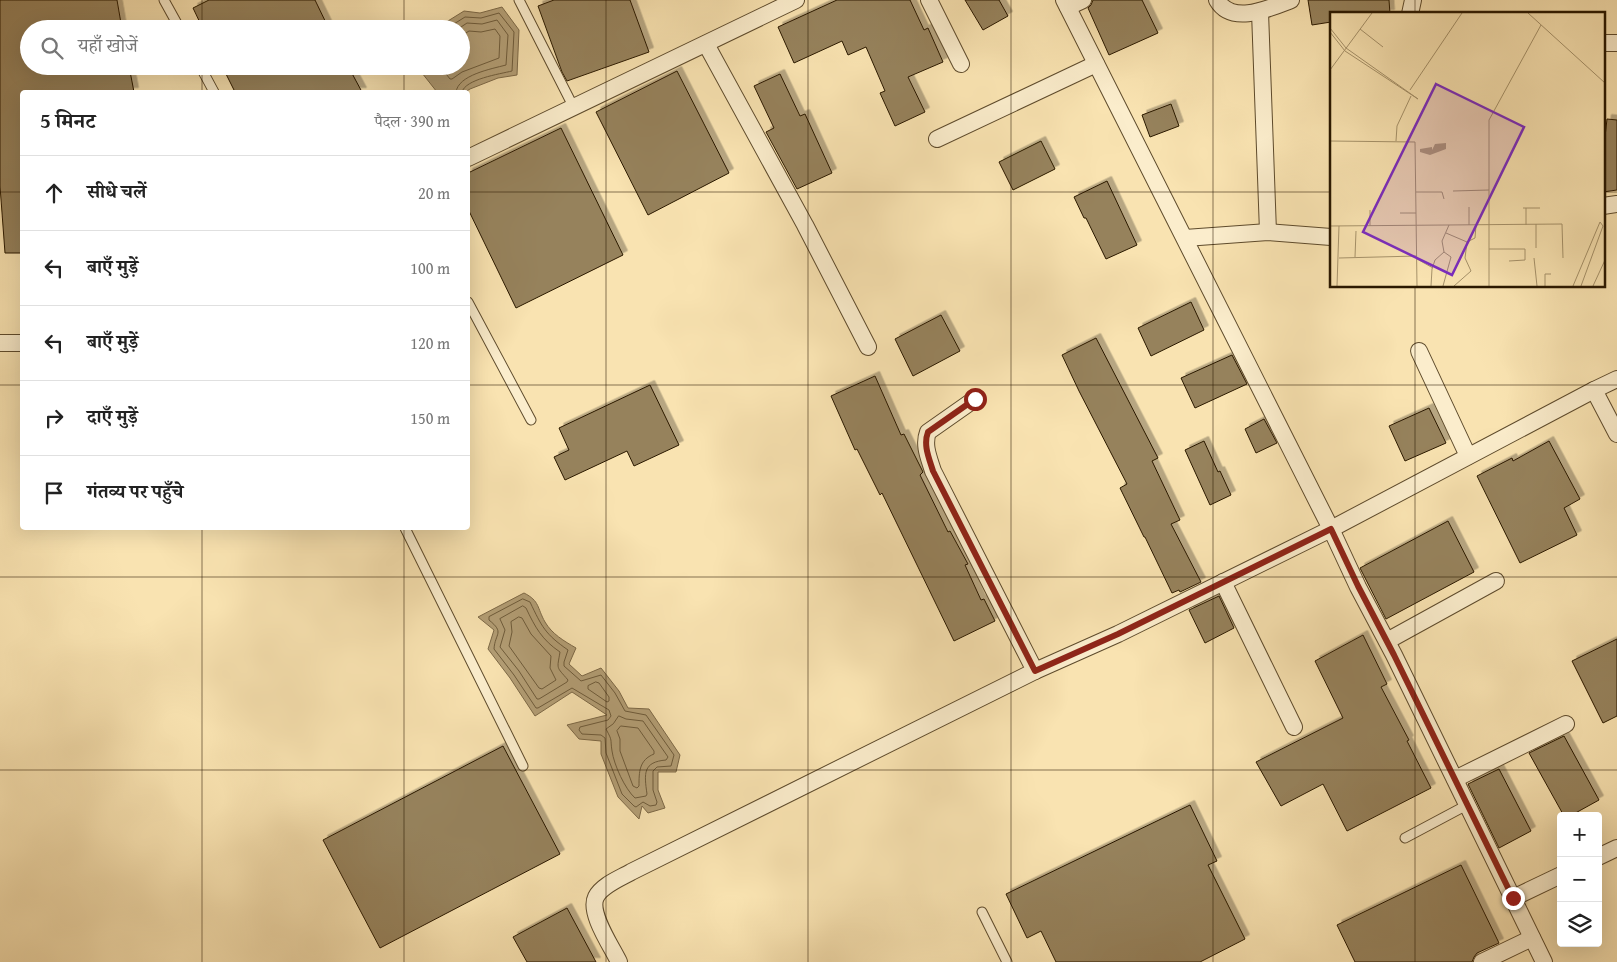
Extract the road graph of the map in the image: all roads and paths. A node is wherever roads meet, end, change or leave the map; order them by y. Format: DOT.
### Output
graph roads {
  1 [pos="164,0"];
  2 [pos="519,0"];
  3 [pos="796,0"];
  4 [pos="929,0"];
  5 [pos="1083,0"];
  6 [pos="1217,0"];
  7 [pos="1291,0"];
  8 [pos="1066,4"];
  9 [pos="1260,12"];
  10 [pos="175,20"];
  11 [pos="1604,43"];
  12 [pos="1617,43"];
  13 [pos="706,44"];
  14 [pos="961,64"];
  15 [pos="1096,64"];
  16 [pos="205,75"];
  17 [pos="213,90"];
  18 [pos="572,106"];
  19 [pos="937,139"];
  20 [pos="470,157"];
  21 [pos="1617,204"];
  22 [pos="1604,206"];
  23 [pos="1268,232"];
  24 [pos="1330,237"];
  25 [pos="1185,238"];
  26 [pos="470,306"];
  27 [pos="0,343"];
  28 [pos="20,343"];
  29 [pos="868,347"];
  30 [pos="1419,351"];
  31 [pos="1617,379"];
  32 [pos="1594,390"];
  33 [pos="975,399"];
  34 [pos="531,420"];
  35 [pos="1617,434"];
  36 [pos="1468,456"];
  37 [pos="1331,529"];
  38 [pos="406,530"];
  39 [pos="1496,581"];
  40 [pos="1223,582"];
  41 [pos="1387,641"];
  42 [pos="1035,671"];
  43 [pos="1566,724"];
  44 [pos="1294,727"];
  45 [pos="523,766"];
  46 [pos="1455,779"];
  47 [pos="1468,806"];
  48 [pos="1405,838"];
  49 [pos="1617,848"];
  50 [pos="1602,855"];
  51 [pos="1557,877"];
  52 [pos="1513,898"];
  53 [pos="982,912"];
  54 [pos="1532,938"];
  55 [pos="620,962"];
  56 [pos="1007,962"];
  57 [pos="1482,962"];
  58 [pos="1544,962"];
  1 -- 10 [label="lane"];
  2 -- 18 [label="lane"];
  3 -- 13 [label="street"];
  4 -- 14 [label="street"];
  5 -- 8 [label="street"];
  6 -- 9 [label="street"];
  7 -- 9 [label="street"];
  8 -- 15 [label="street"];
  9 -- 23 [label="street"];
  11 -- 12 [label="street"];
  13 -- 18 [label="street"];
  13 -- 29 [label="street"];
  15 -- 19 [label="street"];
  15 -- 25 [label="street"];
  16 -- 17 [label="lane"];
  18 -- 20 [label="street"];
  21 -- 22 [label="street"];
  23 -- 24 [label="street"];
  23 -- 25 [label="street"];
  25 -- 37 [label="street"];
  26 -- 34 [label="lane"];
  27 -- 28 [label="street"];
  30 -- 36 [label="street"];
  31 -- 32 [label="street"];
  32 -- 35 [label="street"];
  32 -- 36 [label="street"];
  33 -- 42 [label="street"];
  36 -- 37 [label="street"];
  37 -- 40 [label="street"];
  37 -- 41 [label="street"];
  38 -- 45 [label="lane"];
  39 -- 41 [label="street"];
  40 -- 42 [label="street"];
  40 -- 44 [label="street"];
  41 -- 46 [label="street"];
  42 -- 55 [label="street"];
  43 -- 46 [label="street"];
  46 -- 47 [label="street"];
  47 -- 48 [label="lane"];
  47 -- 52 [label="street"];
  49 -- 50 [label="street"];
  51 -- 52 [label="street"];
  52 -- 54 [label="street"];
  53 -- 56 [label="lane"];
  54 -- 57 [label="street"];
  54 -- 58 [label="street"];
}
